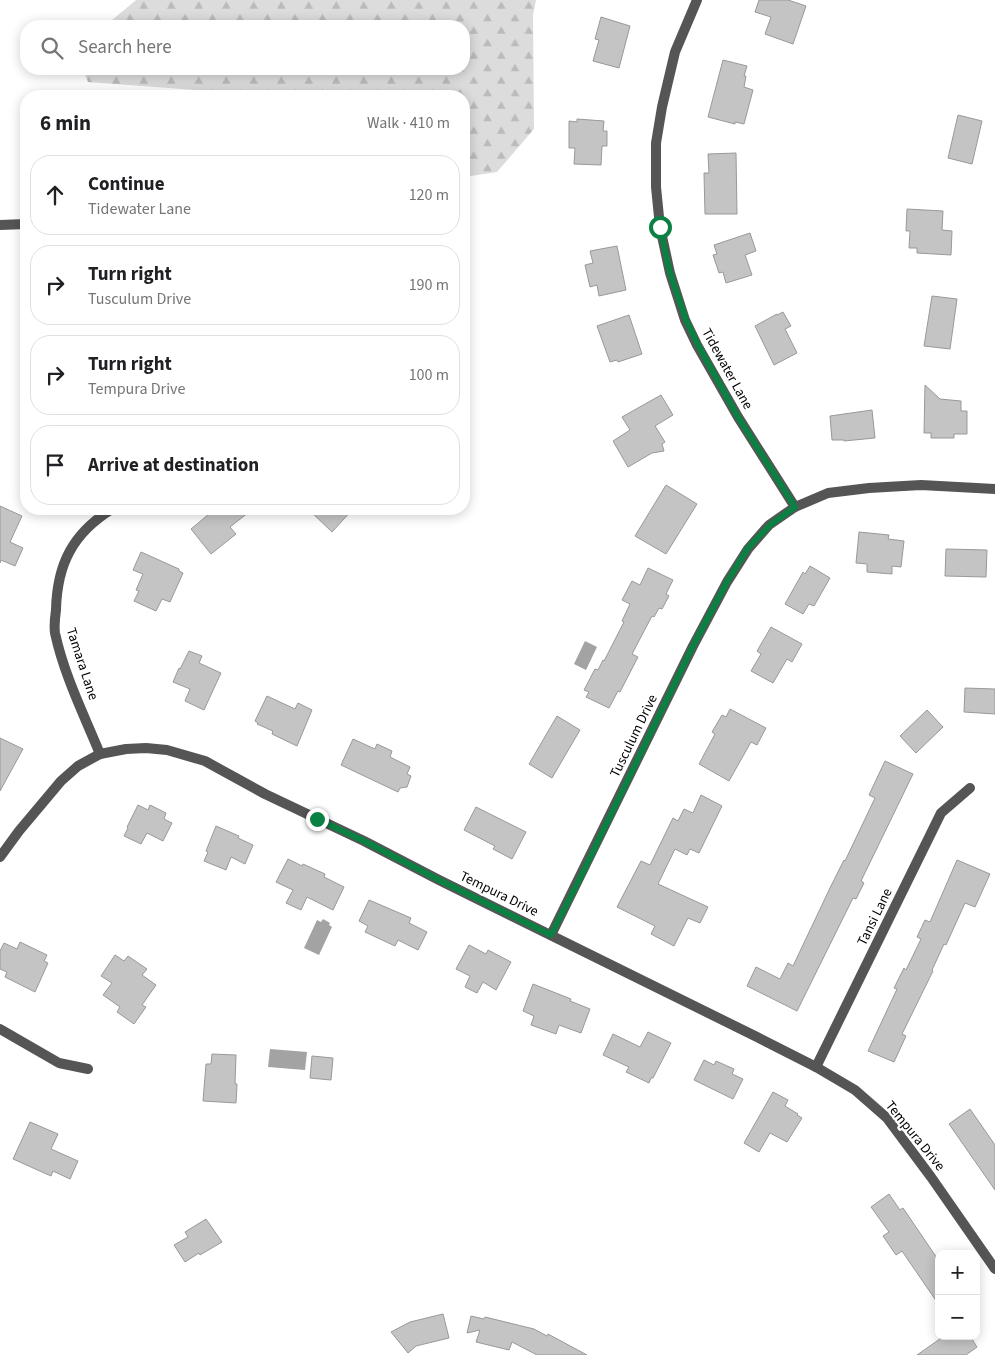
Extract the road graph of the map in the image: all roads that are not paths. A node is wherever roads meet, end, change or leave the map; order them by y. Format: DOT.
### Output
graph roads {
  1 [pos="697,0"];
  2 [pos="20,224"];
  3 [pos="0,225"];
  4 [pos="995,489"];
  5 [pos="795,507"];
  6 [pos="103,515"];
  7 [pos="100,754"];
  8 [pos="970,788"];
  9 [pos="0,856"];
  10 [pos="551,935"];
  11 [pos="0,1029"];
  12 [pos="816,1067"];
  13 [pos="88,1069"];
  14 [pos="995,1269"];
  1 -- 5 [label="street, Tidewater Lane"];
  2 -- 3 [label="street"];
  4 -- 5 [label="street, Tusculum Drive"];
  5 -- 10 [label="street, Tusculum Drive"];
  6 -- 7 [label="street, Tamara Lane"];
  7 -- 9 [label="street, Tempura Drive"];
  7 -- 10 [label="street, Tempura Drive"];
  8 -- 12 [label="street, Tansi Lane"];
  10 -- 12 [label="street, Tempura Drive"];
  11 -- 13 [label="street"];
  12 -- 14 [label="street, Tempura Drive"];
}
